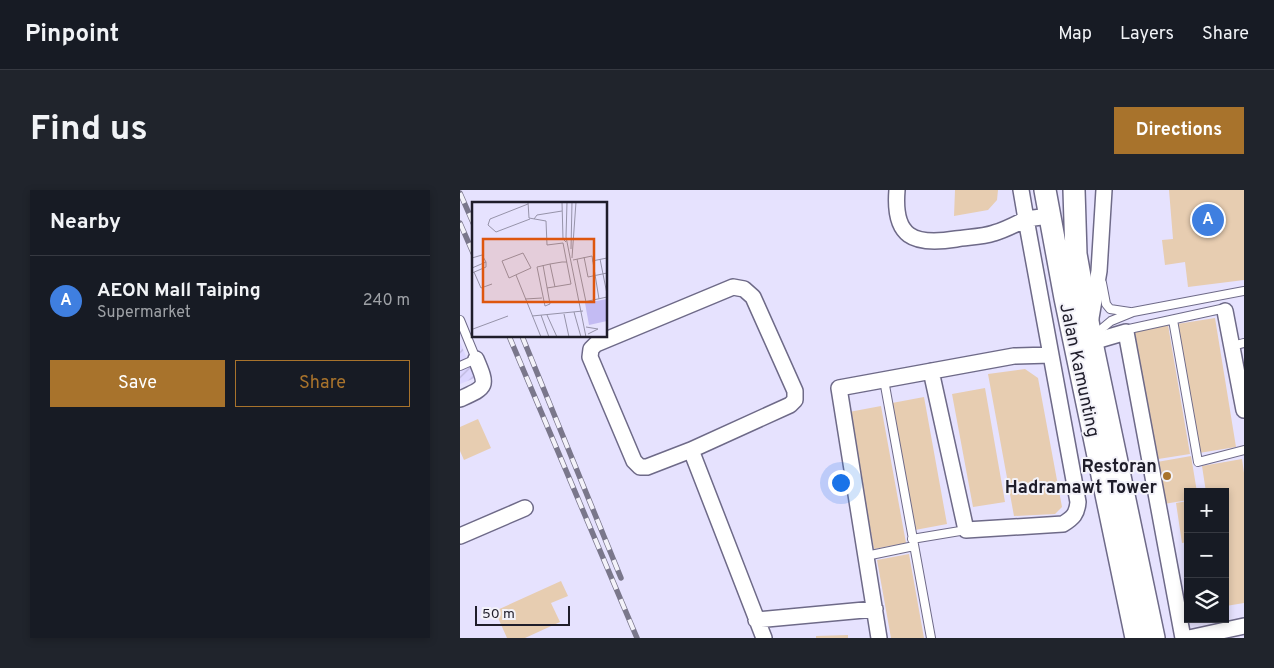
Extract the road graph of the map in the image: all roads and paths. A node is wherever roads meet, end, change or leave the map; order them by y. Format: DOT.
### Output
graph roads {
  1 [pos="897,190"];
  2 [pos="1021,190"];
  3 [pos="1045,190"];
  4 [pos="1059,190"];
  5 [pos="1074,190"];
  6 [pos="1104,190"];
  7 [pos="1049,216"];
  8 [pos="1026,219"];
  9 [pos="1058,255"];
  10 [pos="1099,271"];
  11 [pos="1244,291"];
  12 [pos="1226,311"];
  13 [pos="1133,312"];
  14 [pos="460,320"];
  15 [pos="1173,320"];
  16 [pos="1126,332"];
  17 [pos="1091,336"];
  18 [pos="1238,344"];
  19 [pos="1051,355"];
  20 [pos="476,359"];
  21 [pos="460,366"];
  22 [pos="931,371"];
  23 [pos="884,380"];
  24 [pos="460,398"];
  25 [pos="1244,410"];
  26 [pos="691,450"];
  27 [pos="1244,450"];
  28 [pos="525,508"];
  29 [pos="966,530"];
  30 [pos="460,536"];
  31 [pos="913,542"];
  32 [pos="866,556"];
  33 [pos="875,609"];
  34 [pos="756,620"];
  35 [pos="1244,626"];
  36 [pos="764,638"];
  37 [pos="880,638"];
  38 [pos="931,638"];
  39 [pos="1136,638"];
  40 [pos="1154,638"];
  41 [pos="1183,638"];
  42 [pos="1189,638"];
  1 -- 8 [label="street"];
  2 -- 8 [label="street"];
  3 -- 7 [label="main road, Jalan Kamunting"];
  4 -- 9 [label="main road"];
  5 -- 17 [label="main road, Jalan Kamunting"];
  6 -- 10 [label="street"];
  7 -- 8 [label="street"];
  7 -- 9 [label="main road, Jalan Kamunting"];
  8 -- 19 [label="street"];
  9 -- 39 [label="main road, Jalan Kamunting"];
  10 -- 13 [label="lane"];
  10 -- 17 [label="street"];
  11 -- 13 [label="lane"];
  12 -- 15 [label="lane"];
  12 -- 18 [label="street"];
  13 -- 17 [label="lane"];
  14 -- 20 [label="lane"];
  15 -- 16 [label="lane"];
  15 -- 27 [label="lane"];
  16 -- 17 [label="street"];
  16 -- 41 [label="street"];
  17 -- 40 [label="main road, Jalan Kamunting"];
  18 -- 25 [label="street"];
  19 -- 22 [label="street"];
  19 -- 29 [label="street"];
  20 -- 21 [label="lane"];
  20 -- 24 [label="street"];
  22 -- 23 [label="street"];
  22 -- 29 [label="street"];
  23 -- 31 [label="lane"];
  23 -- 32 [label="street"];
  26 -- 26 [label="street"];
  26 -- 34 [label="street"];
  28 -- 30 [label="street"];
  29 -- 31 [label="lane"];
  31 -- 32 [label="lane"];
  31 -- 38 [label="lane"];
  32 -- 33 [label="street"];
  33 -- 34 [label="street"];
  33 -- 37 [label="street"];
  34 -- 36 [label="street"];
  35 -- 42 [label="street"];
}
